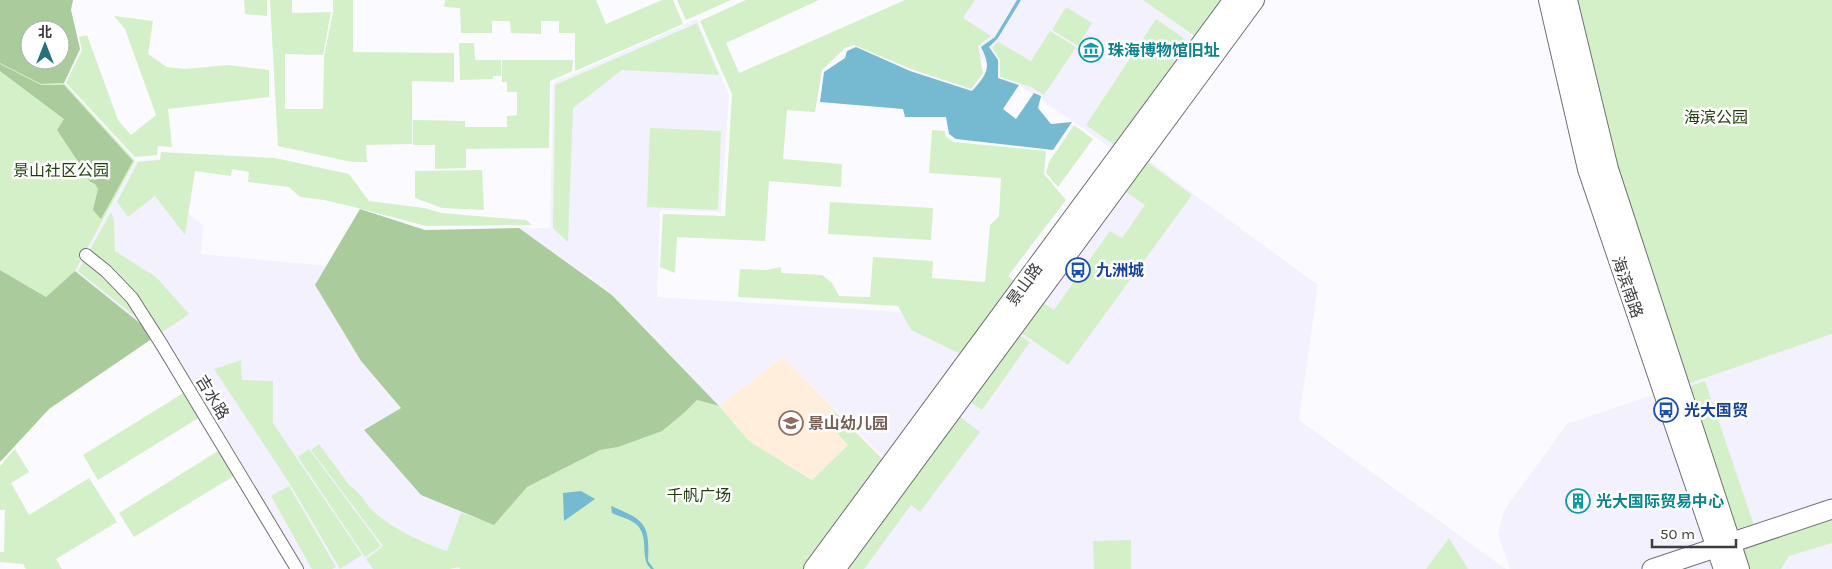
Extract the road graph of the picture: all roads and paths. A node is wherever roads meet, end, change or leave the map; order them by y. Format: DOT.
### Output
graph roads {
  1 [pos="1234,0"];
  2 [pos="1254,0"];
  3 [pos="1549,0"];
  4 [pos="1568,0"];
  5 [pos="86,255"];
  6 [pos="1832,509"];
  7 [pos="1724,545"];
  8 [pos="297,569"];
  9 [pos="814,569"];
  10 [pos="836,569"];
  11 [pos="1652,569"];
  12 [pos="1724,569"];
  13 [pos="1739,569"];
  1 -- 9 [label="main road, 景山路"];
  2 -- 10 [label="main road, 景山路"];
  3 -- 7 [label="main road, 海滨南路"];
  4 -- 7 [label="main road, 海滨南路"];
  5 -- 8 [label="street, 吉水路"];
  6 -- 7 [label="main road"];
  7 -- 11 [label="main road"];
  7 -- 12 [label="main road, 海滨南路"];
  7 -- 13 [label="main road, 海滨南路"];
}
